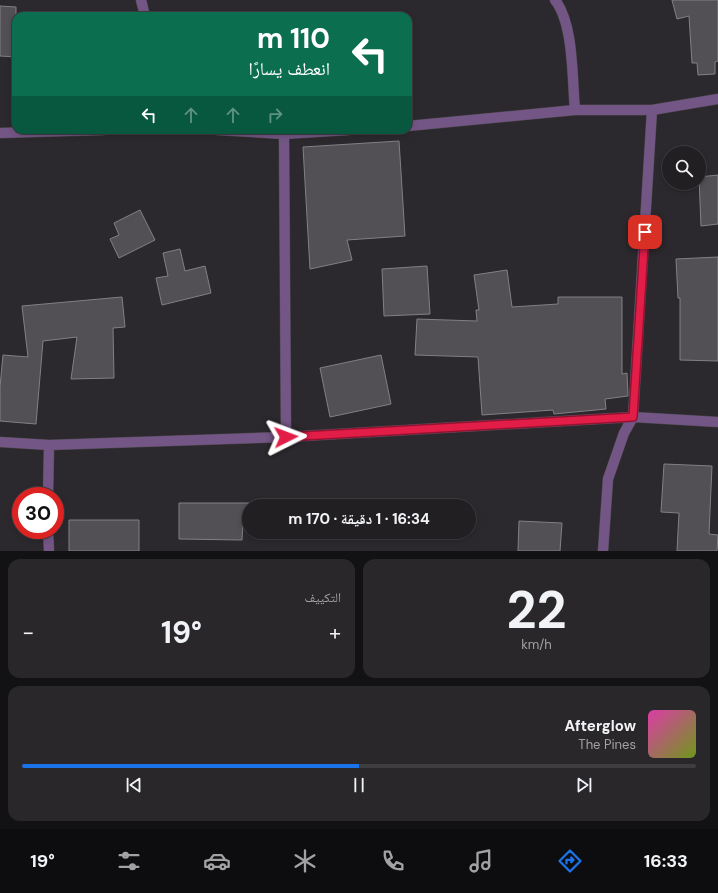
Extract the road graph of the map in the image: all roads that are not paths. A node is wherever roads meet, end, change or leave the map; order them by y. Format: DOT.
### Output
graph roads {
  1 [pos="141,0"];
  2 [pos="555,0"];
  3 [pos="144,12"];
  4 [pos="718,99"];
  5 [pos="575,110"];
  6 [pos="652,110"];
  7 [pos="412,126"];
  8 [pos="0,133"];
  9 [pos="12,133"];
  10 [pos="284,134"];
  11 [pos="633,417"];
  12 [pos="718,422"];
  13 [pos="286,437"];
  14 [pos="0,442"];
  15 [pos="49,446"];
  16 [pos="48,487"];
  17 [pos="48,539"];
  18 [pos="49,551"];
  19 [pos="603,551"];
  1 -- 3 [label="street"];
  2 -- 5 [label="street"];
  4 -- 6 [label="street"];
  5 -- 6 [label="street"];
  5 -- 7 [label="street"];
  6 -- 11 [label="street"];
  8 -- 9 [label="street"];
  10 -- 13 [label="street"];
  11 -- 12 [label="street"];
  11 -- 13 [label="street"];
  11 -- 19 [label="street"];
  13 -- 15 [label="street"];
  14 -- 15 [label="street"];
  15 -- 16 [label="street"];
  17 -- 18 [label="street"];
}
